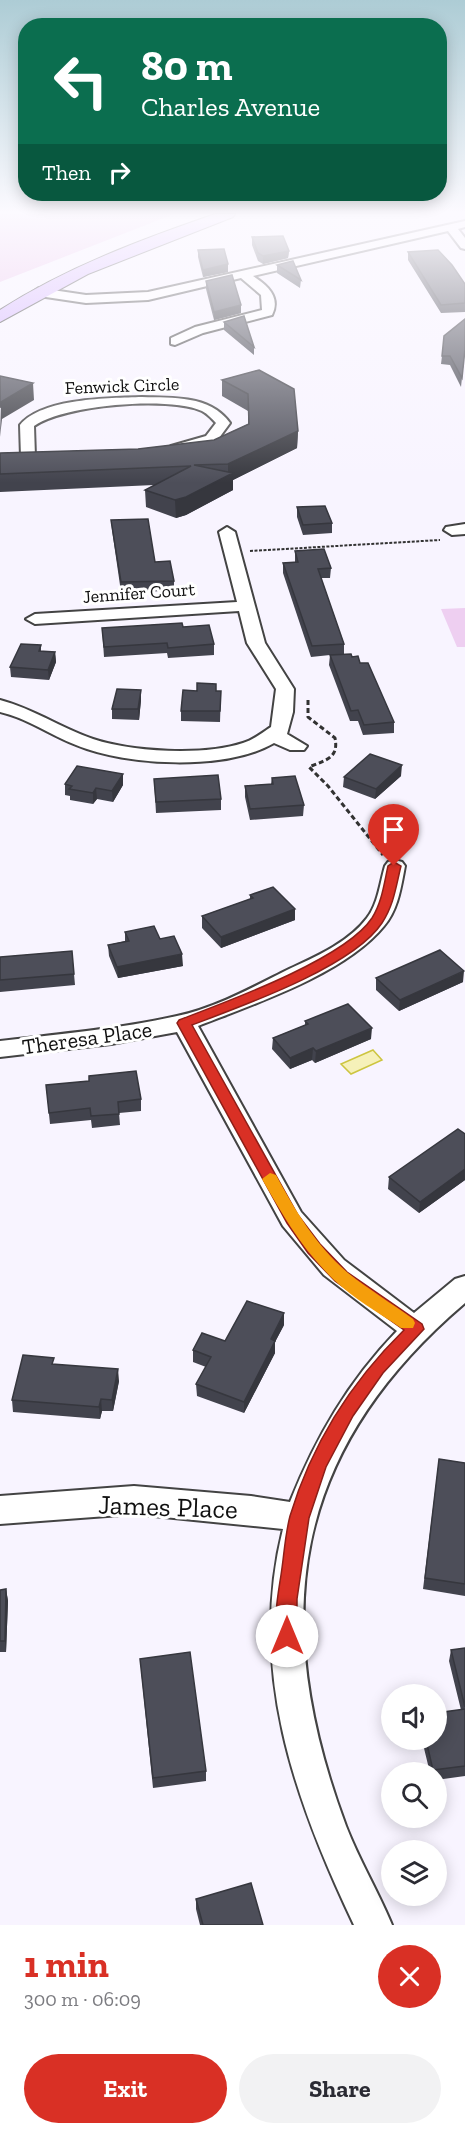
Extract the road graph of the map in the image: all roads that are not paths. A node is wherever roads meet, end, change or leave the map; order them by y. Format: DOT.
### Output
graph roads {
  1 [pos="21,304"];
  2 [pos="269,304"];
  3 [pos="0,317"];
  4 [pos="175,341"];
  5 [pos="166,449"];
  6 [pos="9,458"];
  7 [pos="227,532"];
  8 [pos="246,606"];
  9 [pos="35,619"];
  10 [pos="0,706"];
  11 [pos="273,735"];
  12 [pos="297,746"];
  13 [pos="394,866"];
  14 [pos="184,1023"];
  15 [pos="0,1049"];
  16 [pos="465,1287"];
  17 [pos="416,1329"];
  18 [pos="0,1510"];
  19 [pos="299,1518"];
  20 [pos="373,1925"];
  1 -- 3 [label="main road"];
  2 -- 4 [label="street"];
  5 -- 6 [label="street, Fenwick Circle"];
  7 -- 8 [label="street"];
  8 -- 9 [label="street, Jennifer Court"];
  8 -- 11 [label="street"];
  10 -- 11 [label="street"];
  11 -- 12 [label="street"];
  13 -- 14 [label="street, Theresa Place"];
  14 -- 15 [label="street, Theresa Place"];
  14 -- 17 [label="street"];
  16 -- 17 [label="street"];
  17 -- 19 [label="street"];
  18 -- 19 [label="street, James Place"];
  19 -- 20 [label="street"];
}
